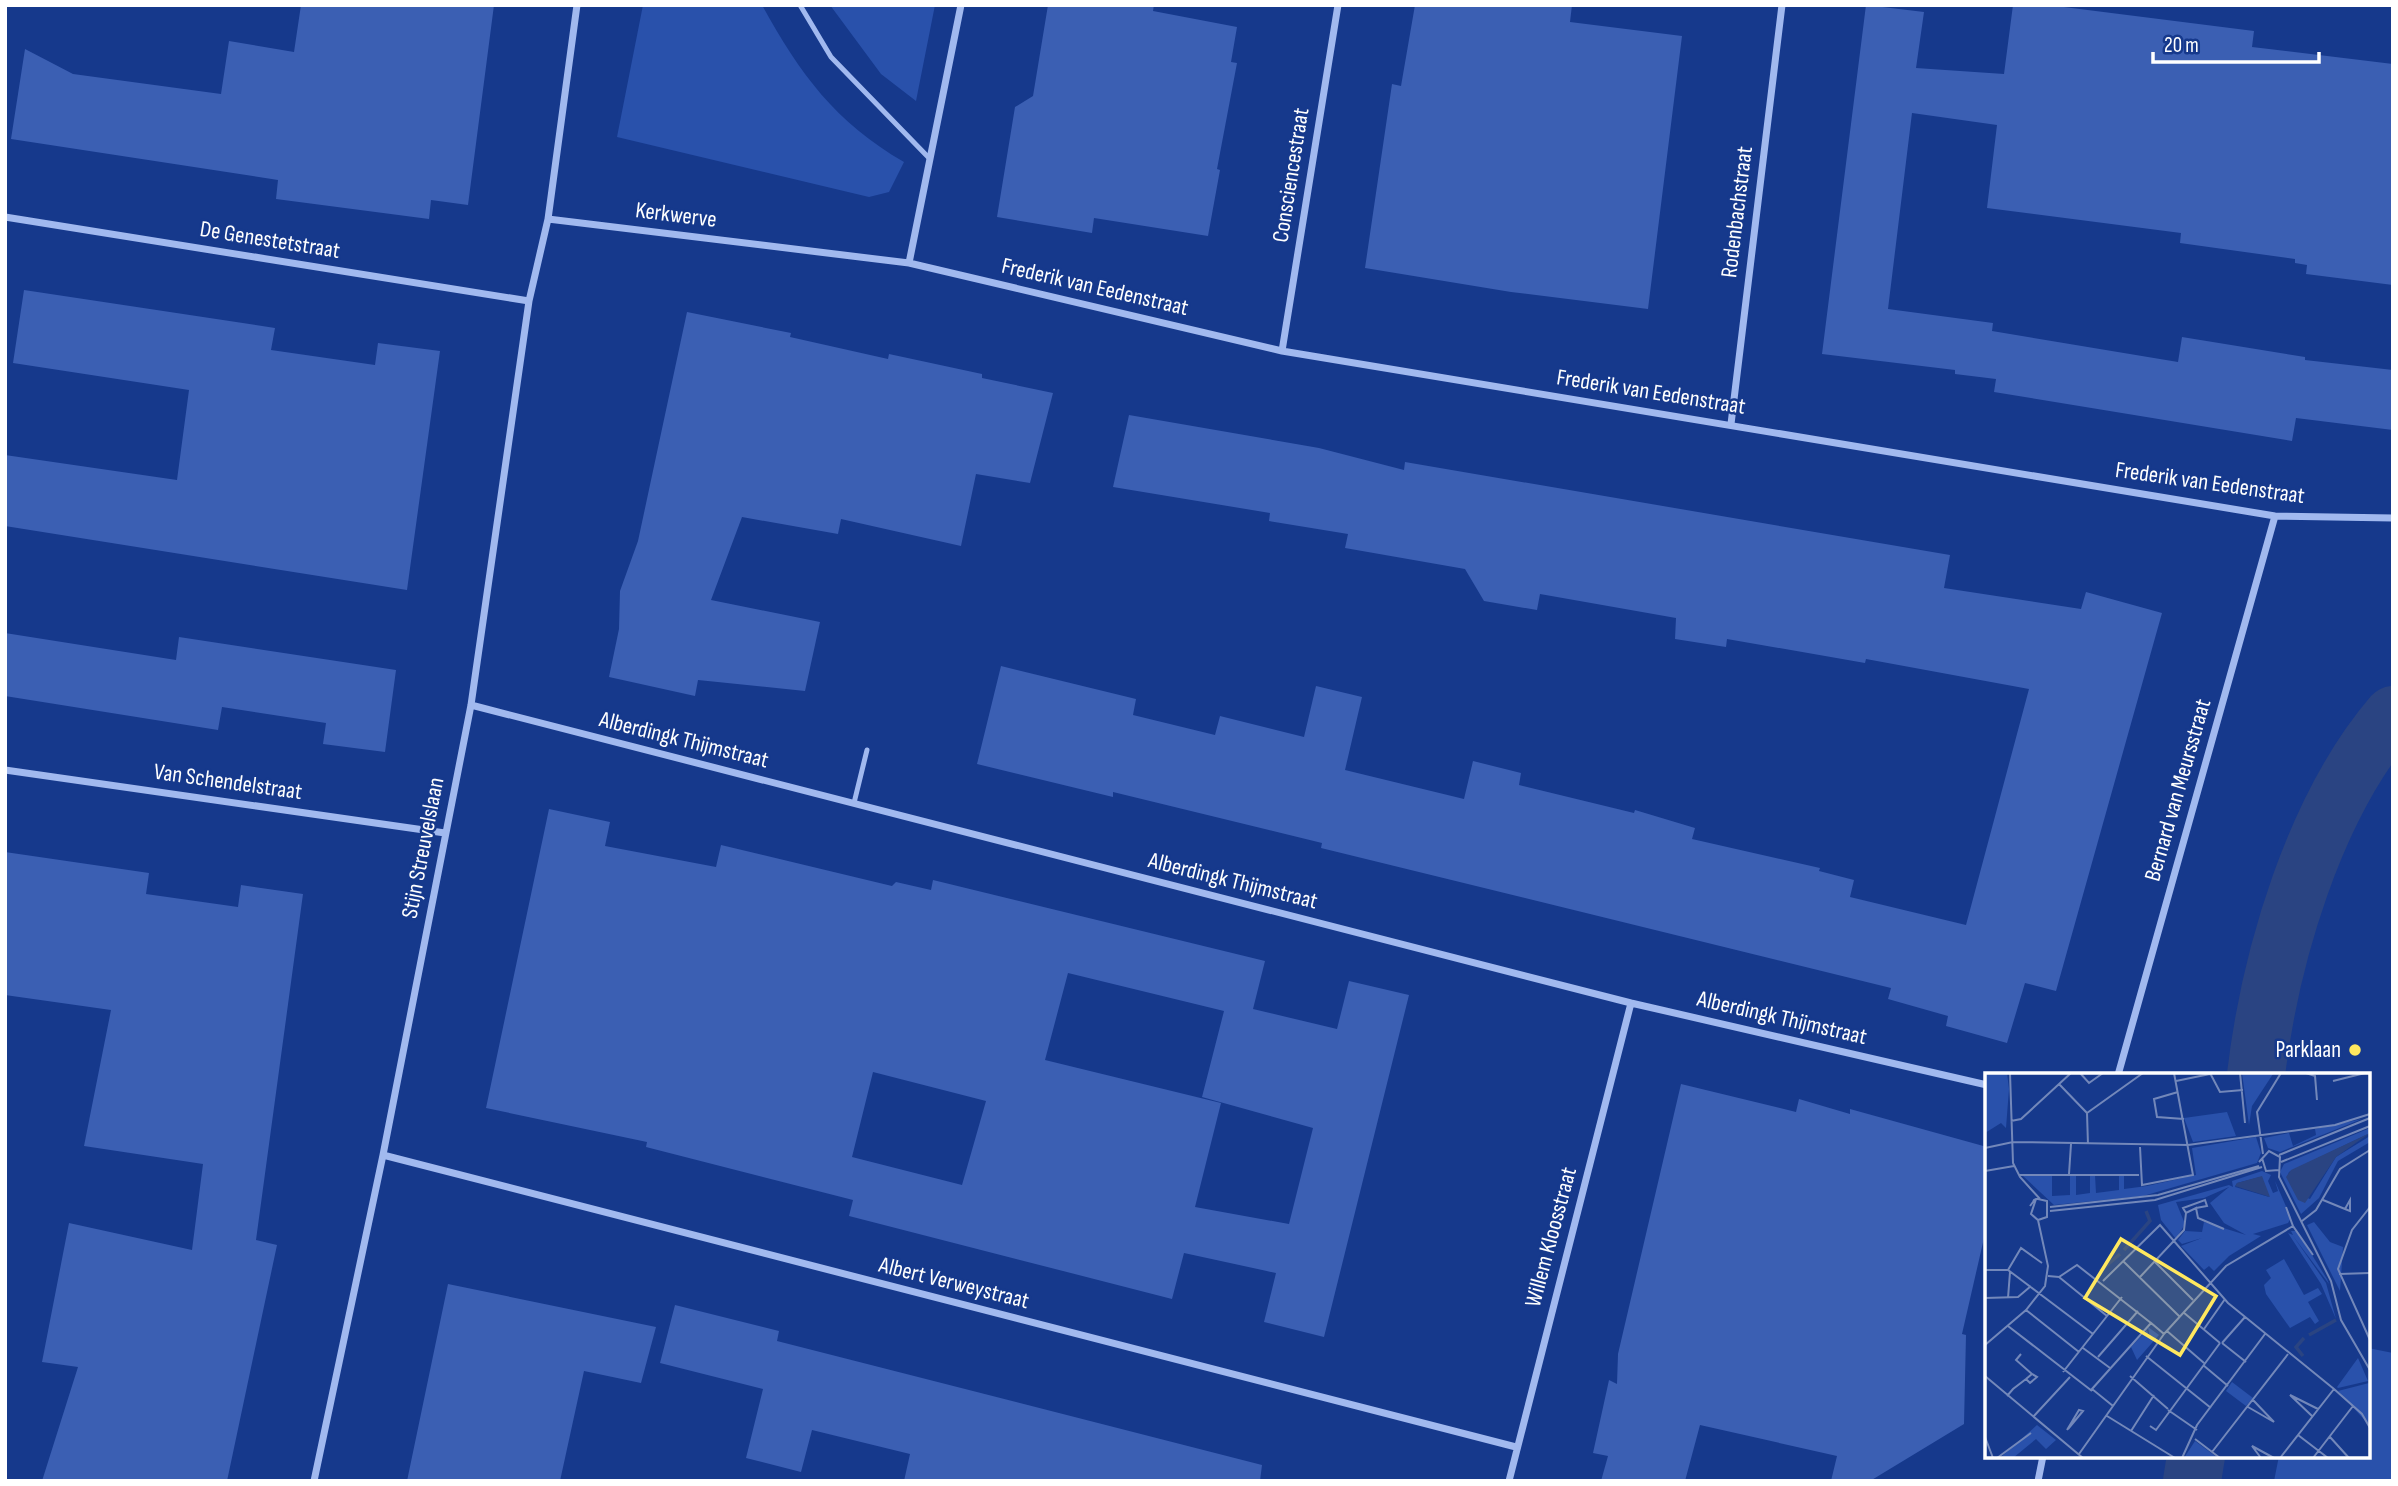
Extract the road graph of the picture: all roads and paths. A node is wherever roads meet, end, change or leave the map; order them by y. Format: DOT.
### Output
graph roads {
  1 [pos="577,5"];
  2 [pos="800,5"];
  3 [pos="961,5"];
  4 [pos="1338,5"];
  5 [pos="1782,5"];
  6 [pos="930,159"];
  7 [pos="5,217"];
  8 [pos="548,219"];
  9 [pos="909,263"];
  10 [pos="529,301"];
  11 [pos="1282,351"];
  12 [pos="1731,424"];
  13 [pos="2275,516"];
  14 [pos="2393,518"];
  15 [pos="471,705"];
  16 [pos="867,750"];
  17 [pos="5,769"];
  18 [pos="854,803"];
  19 [pos="445,833"];
  20 [pos="1631,1003"];
  21 [pos="2119,1073"];
  22 [pos="1985,1085"];
  23 [pos="383,1156"];
  24 [pos="1516,1447"];
  25 [pos="2043,1458"];
  26 [pos="314,1481"];
  27 [pos="1509,1481"];
  28 [pos="2038,1481"];
  1 -- 8 [label="street"];
  2 -- 6 [label="lane"];
  3 -- 6 [label="street"];
  4 -- 11 [label="street, Consciencestraat"];
  5 -- 12 [label="street, Rodenbachstraat"];
  6 -- 9 [label="street"];
  7 -- 10 [label="street, De Genestetstraat"];
  8 -- 9 [label="street, Kerkwerve"];
  8 -- 10 [label="street, Stijn Streuvelslaan"];
  9 -- 11 [label="street, Frederik van Eedenstraat"];
  10 -- 15 [label="street, Stijn Streuvelslaan"];
  11 -- 12 [label="street, Frederik van Eedenstraat"];
  12 -- 13 [label="street, Frederik van Eedenstraat"];
  13 -- 14 [label="street, Frederik van Eedenstraat"];
  13 -- 21 [label="street, Bernard van Meursstraat"];
  15 -- 18 [label="street, Alberdingk Thijmstraat"];
  15 -- 19 [label="street, Stijn Streuvelslaan"];
  16 -- 18 [label="lane"];
  17 -- 19 [label="street, Van Schendelstraat"];
  18 -- 20 [label="street, Alberdingk Thijmstraat"];
  19 -- 23 [label="street, Stijn Streuvelslaan"];
  20 -- 22 [label="street, Alberdingk Thijmstraat"];
  20 -- 24 [label="street, Willem Kloosstraat"];
  23 -- 24 [label="street, Albert Verweystraat"];
  23 -- 26 [label="street, Stijn Streuvelslaan"];
  24 -- 27 [label="street, Willem Kloosstraat"];
  25 -- 28 [label="street"];
}
